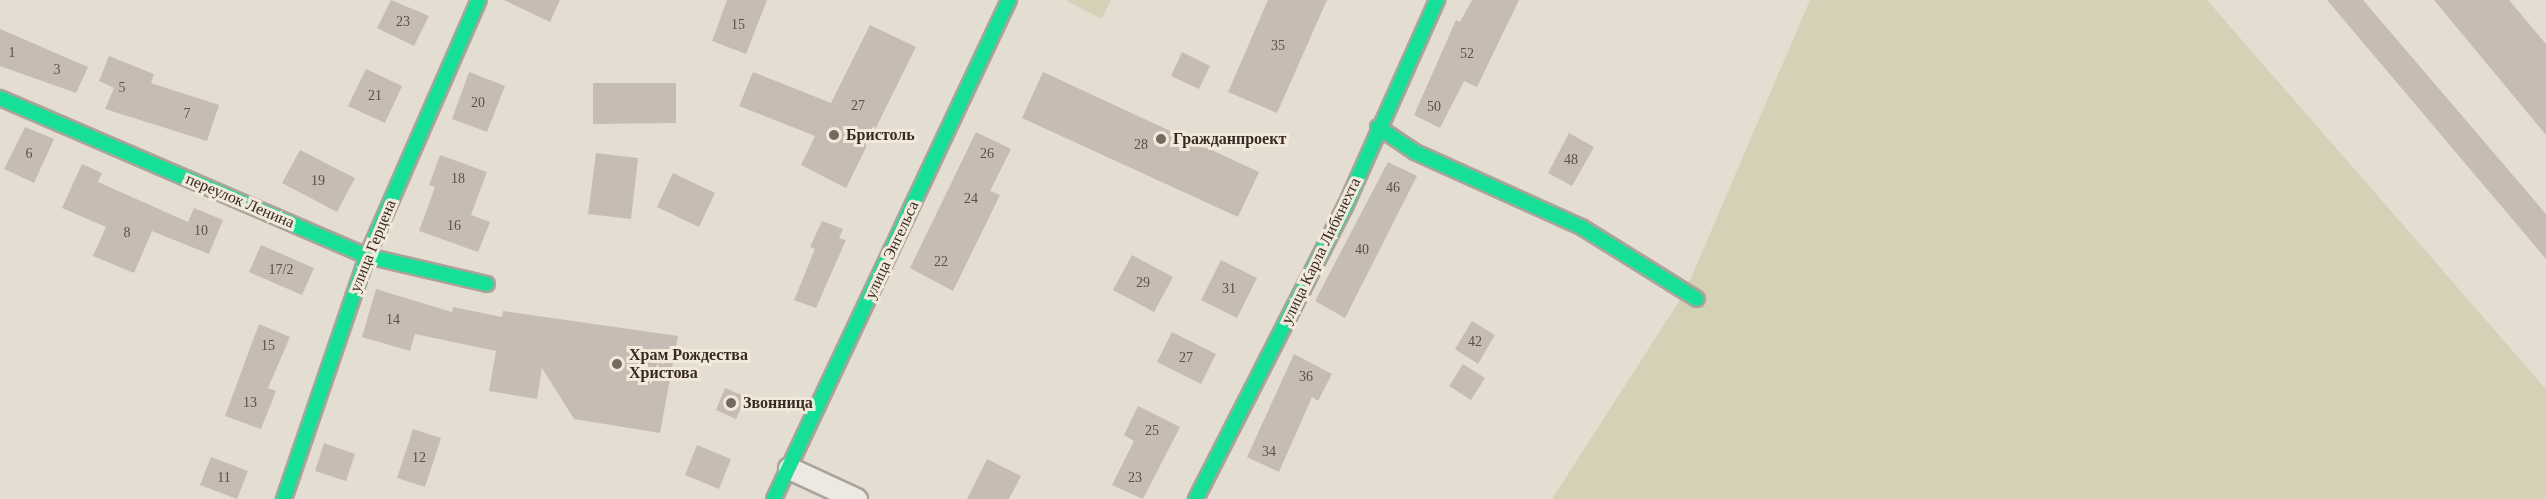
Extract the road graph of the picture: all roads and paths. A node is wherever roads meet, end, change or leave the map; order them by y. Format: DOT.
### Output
graph roads {
  1 [pos="479,0"];
  2 [pos="1009,0"];
  3 [pos="1437,0"];
  4 [pos="0,98"];
  5 [pos="1378,127"];
  6 [pos="367,256"];
  7 [pos="487,284"];
  8 [pos="1697,299"];
  9 [pos="789,468"];
  10 [pos="284,499"];
  11 [pos="774,499"];
  12 [pos="856,499"];
  13 [pos="1196,499"];
  1 -- 6 [label="street, улица Герцена"];
  2 -- 9 [label="street, улица Энгельса"];
  3 -- 5 [label="street, улица Карла Либкнехта"];
  4 -- 6 [label="street, переулок Ленина"];
  5 -- 8 [label="street"];
  5 -- 13 [label="street, улица Карла Либкнехта"];
  6 -- 7 [label="street, переулок Ленина"];
  6 -- 10 [label="street, улица Герцена"];
  9 -- 11 [label="street, улица Энгельса"];
  9 -- 12 [label="street"];
}
